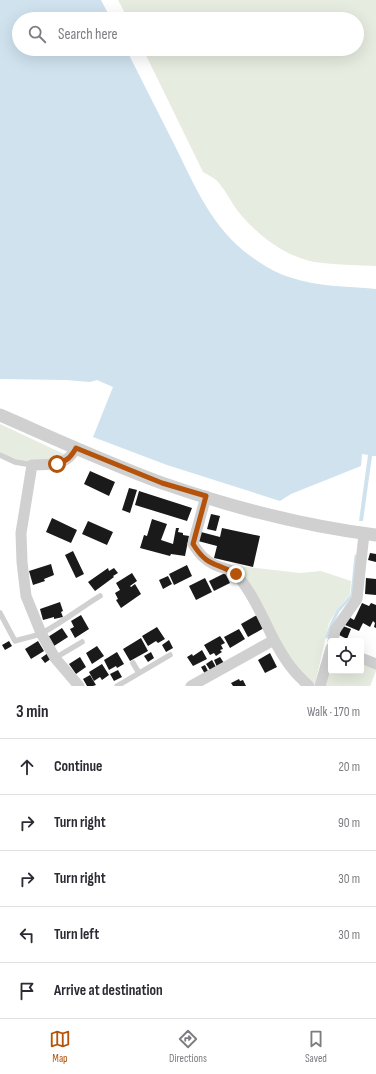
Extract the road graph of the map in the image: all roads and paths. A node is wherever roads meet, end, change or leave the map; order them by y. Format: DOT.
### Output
graph roads {
  1 [pos="0,415"];
  2 [pos="76,448"];
  3 [pos="0,455"];
  4 [pos="32,465"];
  5 [pos="206,496"];
  6 [pos="370,534"];
  7 [pos="100,596"];
  8 [pos="0,613"];
  9 [pos="40,633"];
  10 [pos="333,638"];
  11 [pos="274,640"];
  12 [pos="82,642"];
  13 [pos="170,655"];
  14 [pos="55,658"];
  15 [pos="328,658"];
  16 [pos="364,659"];
  17 [pos="133,663"];
  18 [pos="376,664"];
  19 [pos="139,673"];
  20 [pos="79,686"];
  21 [pos="117,686"];
  22 [pos="191,686"];
  23 [pos="309,686"];
  24 [pos="320,686"];
  1 -- 2 [label="street"];
  2 -- 4 [label="street"];
  2 -- 5 [label="street"];
  3 -- 4 [label="lane"];
  4 -- 9 [label="street"];
  5 -- 6 [label="street"];
  5 -- 11 [label="street"];
  6 -- 10 [label="street"];
  7 -- 9 [label="lane"];
  8 -- 9 [label="lane"];
  9 -- 14 [label="street"];
  11 -- 22 [label="street"];
  11 -- 23 [label="street"];
  12 -- 14 [label="lane"];
  13 -- 19 [label="lane"];
  14 -- 20 [label="street"];
  15 -- 24 [label="street"];
  16 -- 18 [label="street"];
  17 -- 19 [label="lane"];
  19 -- 21 [label="lane"];
}
